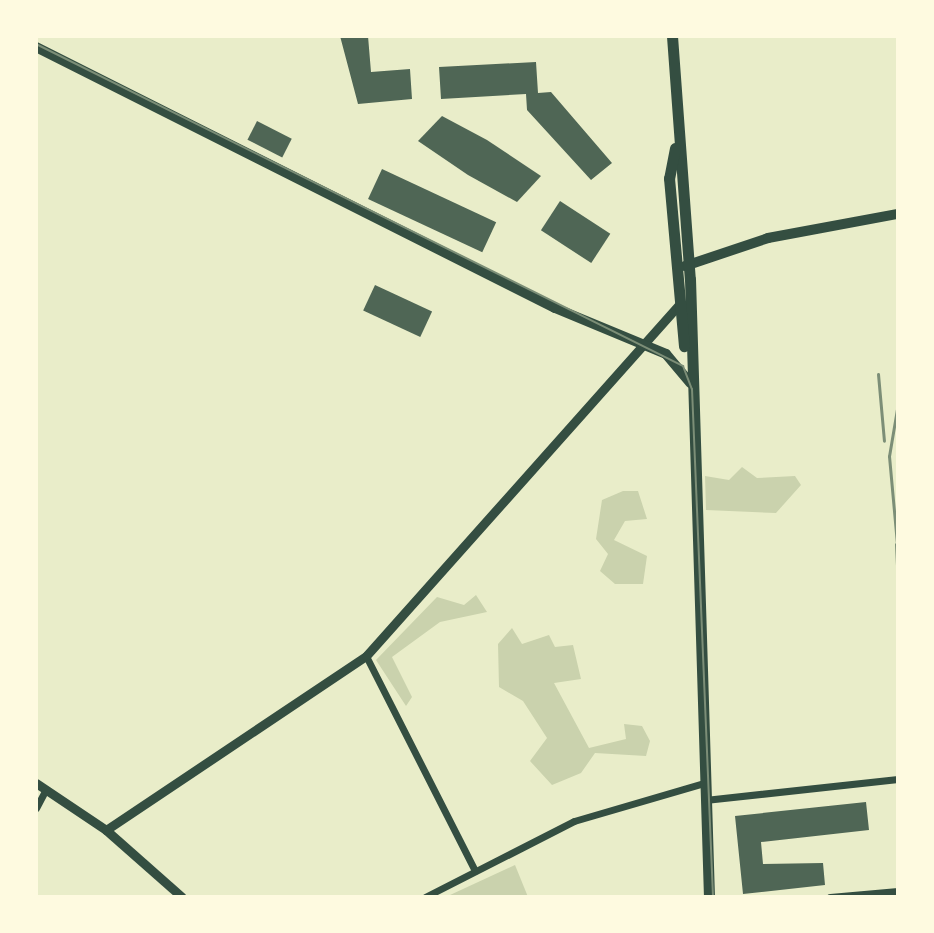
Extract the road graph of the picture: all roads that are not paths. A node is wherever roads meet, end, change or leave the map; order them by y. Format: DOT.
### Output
graph roads {
  1 [pos="672,36"];
  2 [pos="36,47"];
  3 [pos="679,132"];
  4 [pos="898,214"];
  5 [pos="689,261"];
  6 [pos="679,292"];
  7 [pos="647,346"];
  8 [pos="688,377"];
  9 [pos="366,656"];
  10 [pos="898,779"];
  11 [pos="36,783"];
  12 [pos="704,783"];
  13 [pos="46,789"];
  14 [pos="705,800"];
  15 [pos="36,808"];
  16 [pos="106,830"];
  17 [pos="475,871"];
  18 [pos="898,891"];
  19 [pos="182,897"];
  20 [pos="425,897"];
  21 [pos="709,897"];
  22 [pos="830,897"];
  1 -- 3 [label="main road"];
  2 -- 7 [label="main road"];
  3 -- 5 [label="main road"];
  3 -- 6 [label="main road"];
  4 -- 5 [label="main road"];
  5 -- 6 [label="main road"];
  5 -- 8 [label="main road"];
  6 -- 7 [label="street"];
  6 -- 8 [label="main road"];
  7 -- 8 [label="main road"];
  7 -- 9 [label="street"];
  8 -- 12 [label="main road"];
  9 -- 16 [label="street"];
  9 -- 17 [label="street"];
  10 -- 14 [label="street"];
  11 -- 13 [label="street"];
  12 -- 14 [label="main road"];
  12 -- 17 [label="street"];
  13 -- 15 [label="street"];
  13 -- 16 [label="street"];
  14 -- 21 [label="main road"];
  16 -- 19 [label="street"];
  17 -- 20 [label="street"];
  18 -- 22 [label="street"];
}
